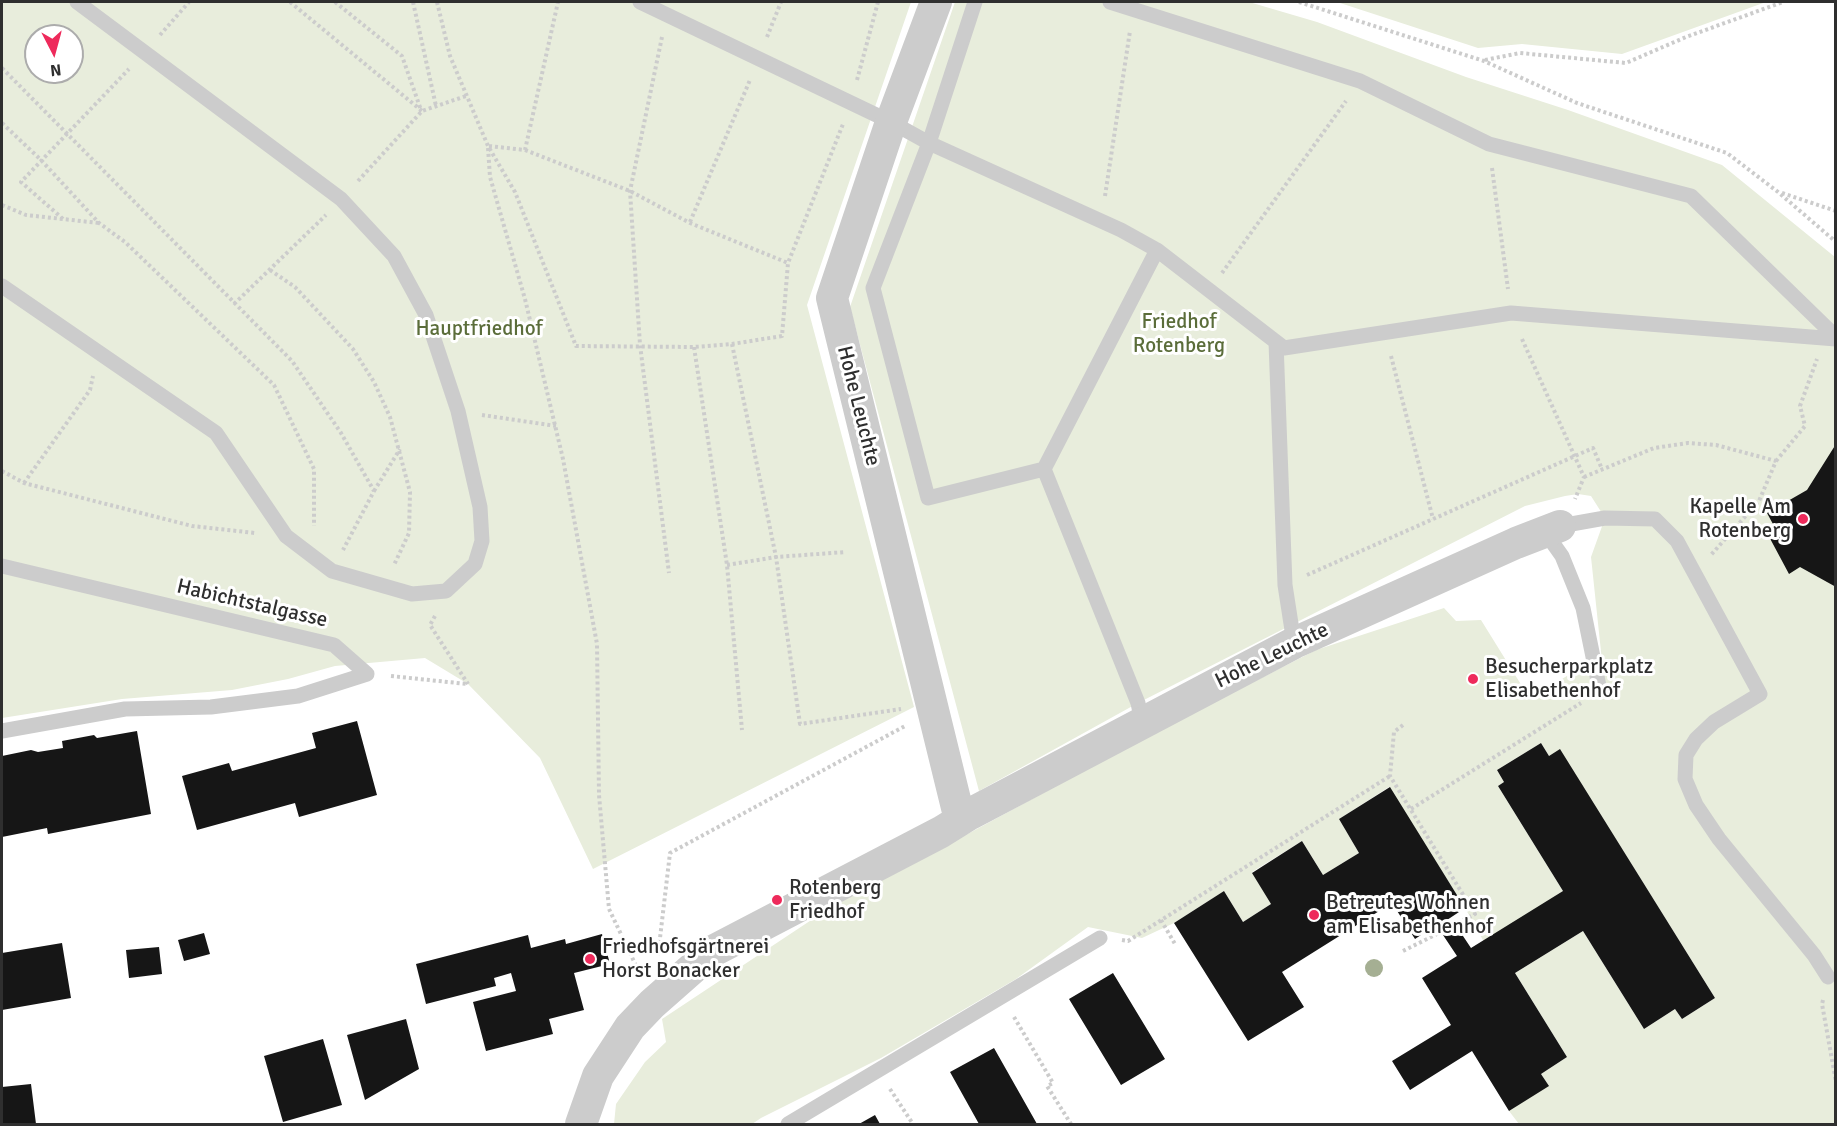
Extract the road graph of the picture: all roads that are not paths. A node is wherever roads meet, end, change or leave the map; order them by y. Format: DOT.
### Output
graph roads {
  1 [pos="77,2"];
  2 [pos="640,2"];
  3 [pos="936,2"];
  4 [pos="975,2"];
  5 [pos="1110,2"];
  6 [pos="891,122"];
  7 [pos="929,143"];
  8 [pos="1157,250"];
  9 [pos="2,286"];
  10 [pos="1832,339"];
  11 [pos="1276,342"];
  12 [pos="1044,469"];
  13 [pos="1553,529"];
  14 [pos="2,566"];
  15 [pos="1294,643"];
  16 [pos="1600,691"];
  17 [pos="1142,722"];
  18 [pos="2,731"];
  19 [pos="960,820"];
  20 [pos="1100,938"];
  21 [pos="1828,977"];
  22 [pos="581,1125"];
  23 [pos="788,1125"];
  1 -- 9 [label="lane"];
  2 -- 6 [label="lane"];
  3 -- 6 [label="street, Hohe Leuchte"];
  4 -- 7 [label="lane"];
  5 -- 10 [label="lane"];
  6 -- 7 [label="lane"];
  6 -- 19 [label="street, Hohe Leuchte"];
  7 -- 8 [label="lane"];
  7 -- 12 [label="lane"];
  8 -- 11 [label="lane"];
  8 -- 12 [label="lane"];
  10 -- 11 [label="lane"];
  11 -- 15 [label="lane"];
  12 -- 17 [label="lane"];
  13 -- 15 [label="street, Hohe Leuchte"];
  13 -- 16 [label="lane"];
  13 -- 21 [label="lane"];
  14 -- 18 [label="lane, Habichtstalgasse"];
  15 -- 17 [label="street, Hohe Leuchte"];
  17 -- 19 [label="street, Hohe Leuchte"];
  19 -- 22 [label="street, Hohe Leuchte"];
  20 -- 23 [label="lane"];
}
